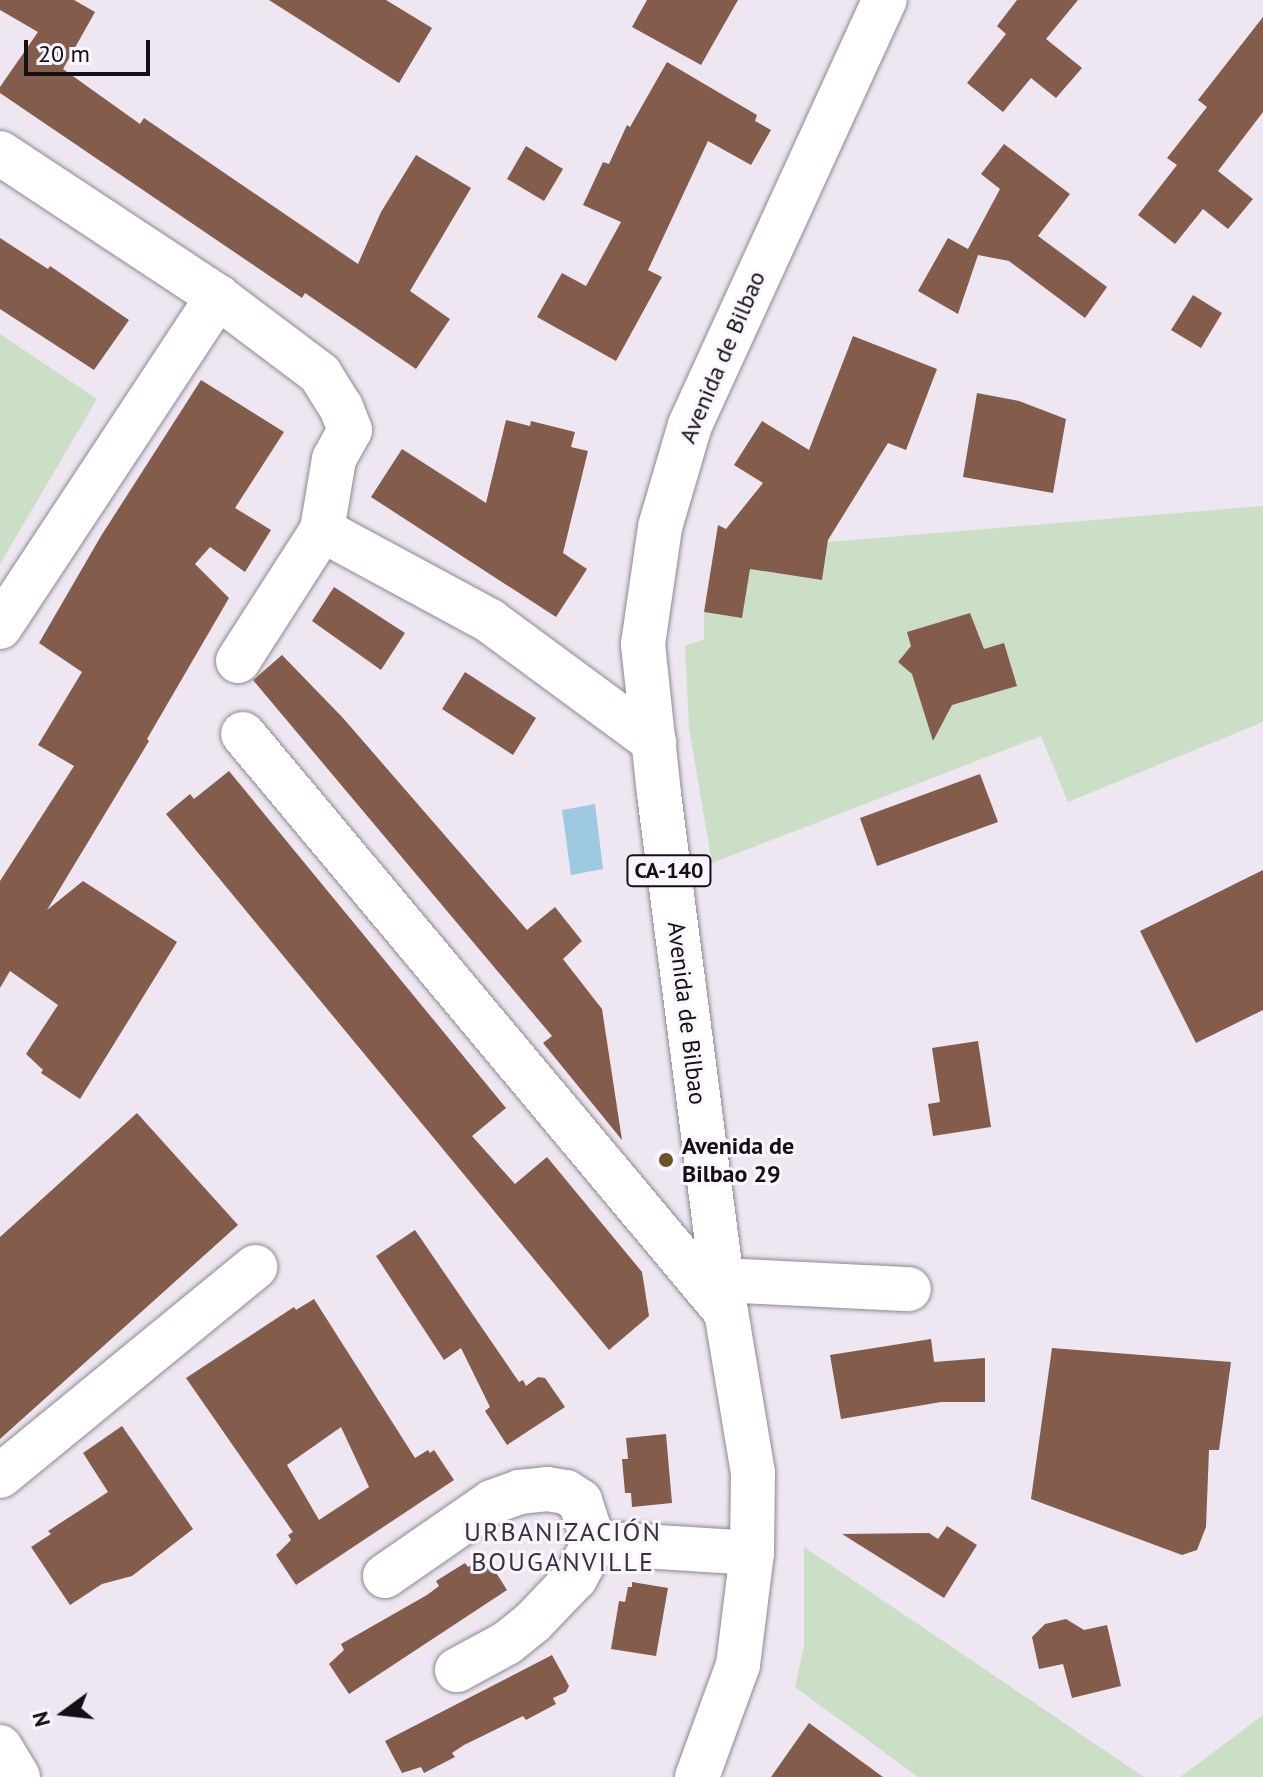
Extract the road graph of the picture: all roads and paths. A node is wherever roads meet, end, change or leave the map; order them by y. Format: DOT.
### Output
graph roads {
  1 [pos="885,0"];
  2 [pos="0,153"];
  3 [pos="218,297"];
  4 [pos="322,530"];
  5 [pos="0,627"];
  6 [pos="238,661"];
  7 [pos="243,734"];
  8 [pos="654,742"];
  9 [pos="255,1267"];
  10 [pos="909,1289"];
  11 [pos="724,1296"];
  12 [pos="0,1476"];
  13 [pos="594,1543"];
  14 [pos="752,1553"];
  15 [pos="385,1576"];
  16 [pos="457,1670"];
  17 [pos="0,1747"];
  18 [pos="18,1777"];
  19 [pos="697,1777"];
  1 -- 8 [label="street, Avenida de Bilbao / CA-140"];
  2 -- 3 [label="street"];
  3 -- 4 [label="street"];
  3 -- 5 [label="street"];
  4 -- 6 [label="street"];
  4 -- 8 [label="street"];
  7 -- 11 [label="street"];
  8 -- 11 [label="street, Avenida de Bilbao / CA-140"];
  9 -- 12 [label="street"];
  10 -- 11 [label="street"];
  11 -- 14 [label="street, Avenida de Bilbao / CA-140"];
  13 -- 14 [label="street"];
  13 -- 15 [label="street"];
  13 -- 16 [label="street"];
  14 -- 19 [label="street, Avenida de Bilbao / CA-140"];
  17 -- 18 [label="street"];
}
